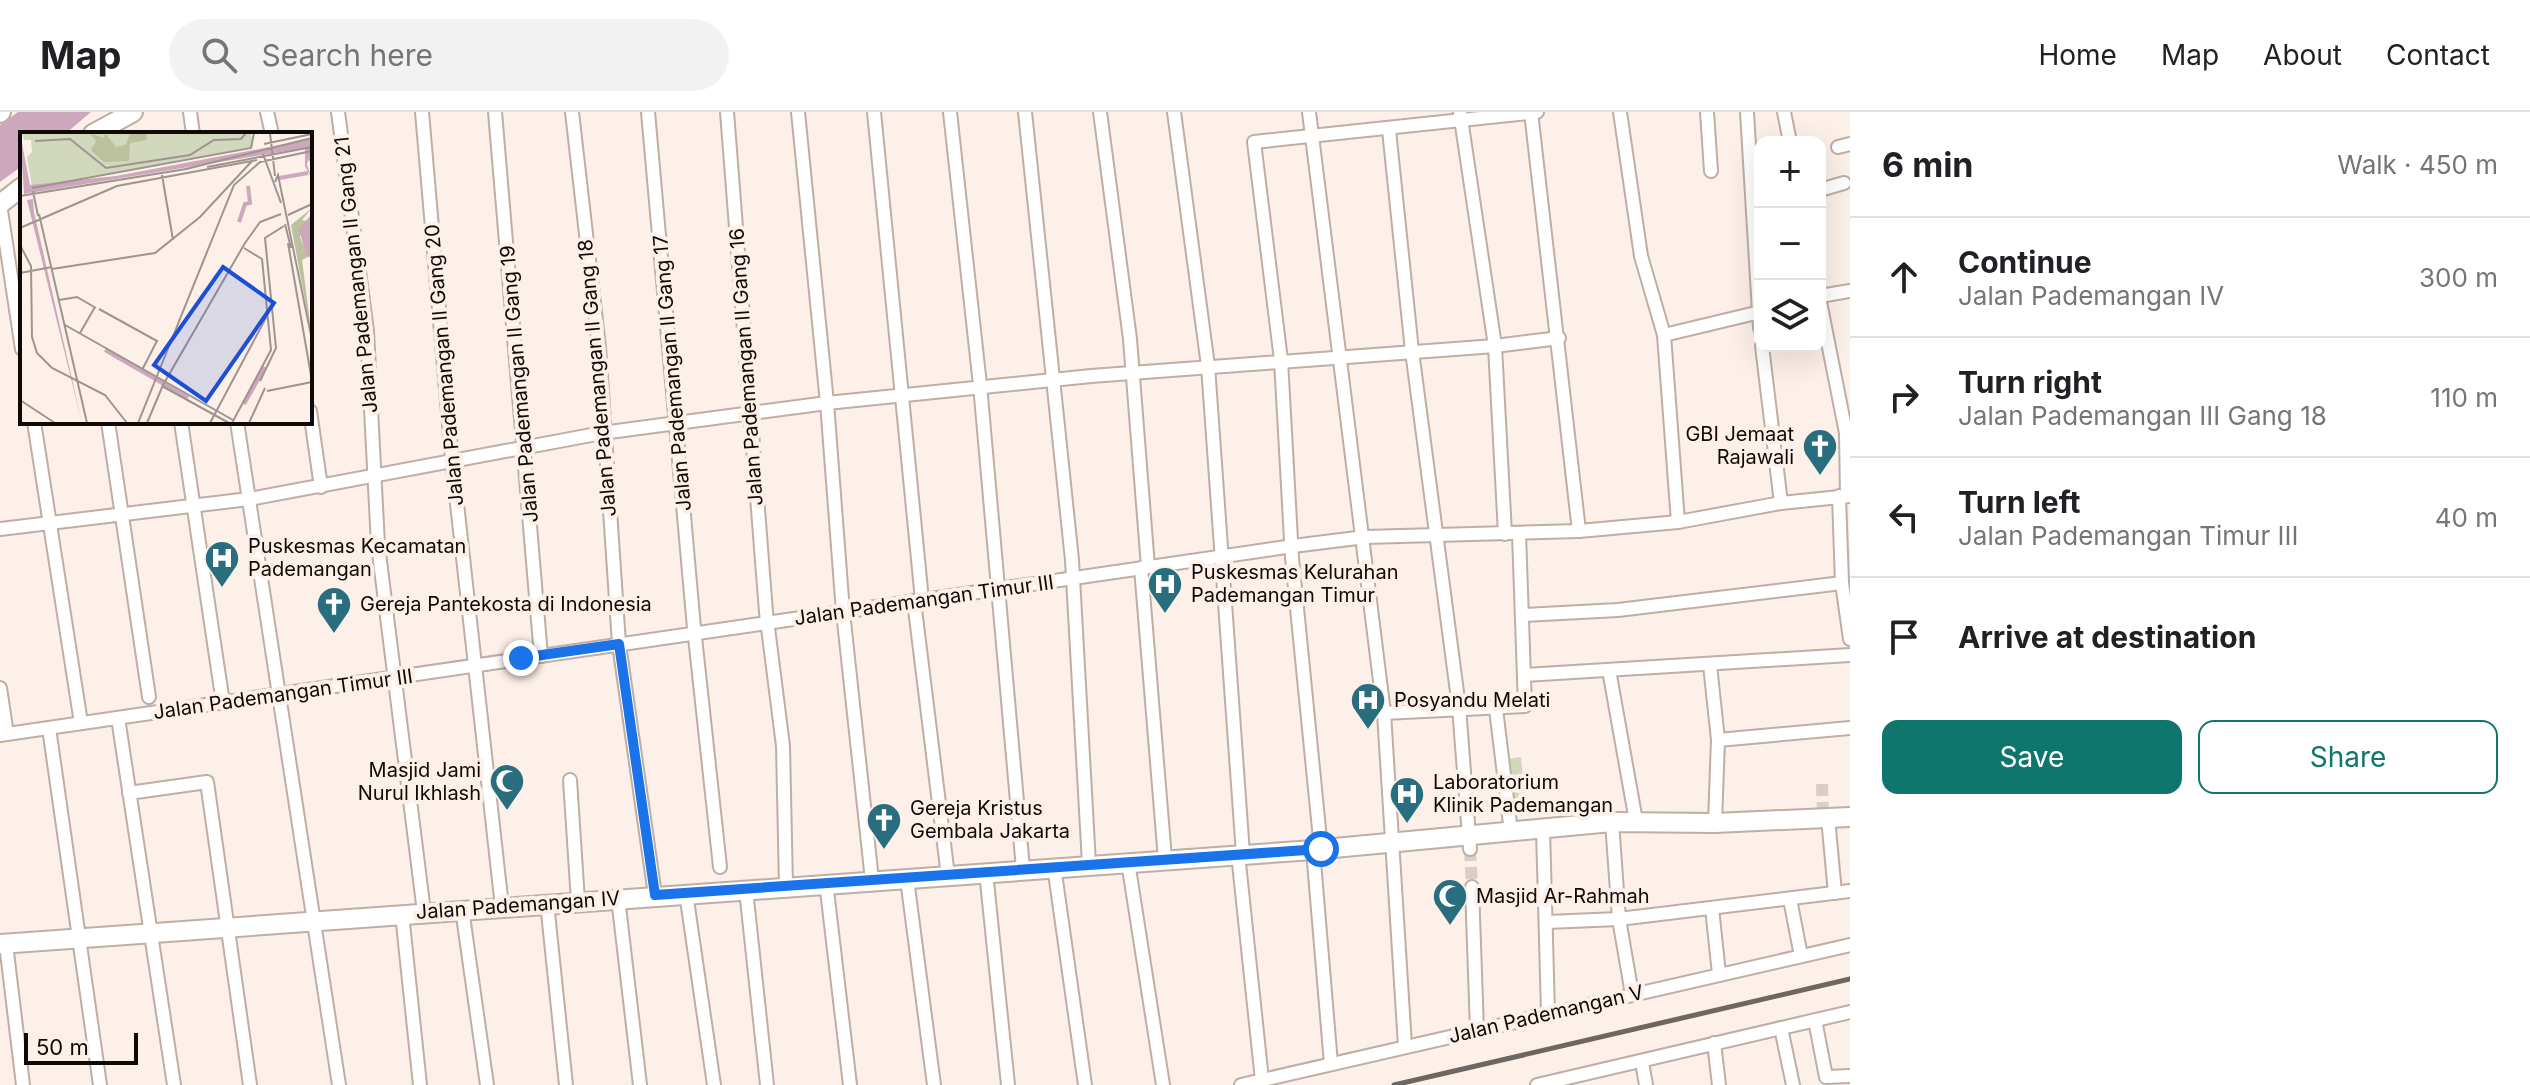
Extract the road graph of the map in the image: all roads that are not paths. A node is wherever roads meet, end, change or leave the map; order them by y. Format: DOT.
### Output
graph roads {
  1 [pos="133,112"];
  2 [pos="190,112"];
  3 [pos="267,112"];
  4 [pos="338,112"];
  5 [pos="422,112"];
  6 [pos="495,112"];
  7 [pos="572,112"];
  8 [pos="648,112"];
  9 [pos="727,112"];
  10 [pos="798,112"];
  11 [pos="874,112"];
  12 [pos="950,112"];
  13 [pos="1025,112"];
  14 [pos="1100,112"];
  15 [pos="1174,112"];
  16 [pos="1309,112"];
  17 [pos="1531,112"];
  18 [pos="1537,112"];
  19 [pos="1620,112"];
  20 [pos="1707,112"];
  21 [pos="1747,112"];
  22 [pos="1784,112"];
  23 [pos="1461,116"];
  24 [pos="1389,130"];
  25 [pos="97,132"];
  26 [pos="193,132"];
  27 [pos="272,132"];
  28 [pos="1789,136"];
  29 [pos="1313,137"];
  30 [pos="1711,171"];
  31 [pos="1844,183"];
  32 [pos="1826,188"];
  33 [pos="20,189"];
  34 [pos="0,204"];
  35 [pos="1757,280"];
  36 [pos="1850,291"];
  37 [pos="1826,295"];
  38 [pos="1754,313"];
  39 [pos="1826,331"];
  40 [pos="1664,335"];
  41 [pos="20,336"];
  42 [pos="1559,338"];
  43 [pos="1495,346"];
  44 [pos="1412,351"];
  45 [pos="1763,352"];
  46 [pos="1341,357"];
  47 [pos="1281,360"];
  48 [pos="1208,366"];
  49 [pos="1133,373"];
  50 [pos="1054,379"];
  51 [pos="980,385"];
  52 [pos="902,394"];
  53 [pos="827,403"];
  54 [pos="749,413"];
  55 [pos="678,422"];
  56 [pos="34,424"];
  57 [pos="108,424"];
  58 [pos="181,424"];
  59 [pos="237,424"];
  60 [pos="312,424"];
  61 [pos="602,433"];
  62 [pos="526,445"];
  63 [pos="452,459"];
  64 [pos="375,477"];
  65 [pos="321,487"];
  66 [pos="1845,496"];
  67 [pos="249,499"];
  68 [pos="1781,503"];
  69 [pos="191,505"];
  70 [pos="123,515"];
  71 [pos="1678,522"];
  72 [pos="48,524"];
  73 [pos="0,529"];
  74 [pos="1579,531"];
  75 [pos="1505,534"];
  76 [pos="1519,534"];
  77 [pos="1436,536"];
  78 [pos="1365,537"];
  79 [pos="1293,546"];
  80 [pos="1220,556"];
  81 [pos="1144,567"];
  82 [pos="1071,578"];
  83 [pos="1842,583"];
  84 [pos="999,588"];
  85 [pos="1847,597"];
  86 [pos="918,600"];
  87 [pos="843,612"];
  88 [pos="1524,615"];
  89 [pos="768,622"];
  90 [pos="695,633"];
  91 [pos="1850,639"];
  92 [pos="619,644"];
  93 [pos="1850,655"];
  94 [pos="541,656"];
  95 [pos="1710,665"];
  96 [pos="474,666"];
  97 [pos="1609,670"];
  98 [pos="1525,675"];
  99 [pos="396,677"];
  100 [pos="0,688"];
  101 [pos="278,694"];
  102 [pos="149,697"];
  103 [pos="223,703"];
  104 [pos="1459,707"];
  105 [pos="1496,709"];
  106 [pos="1384,713"];
  107 [pos="118,718"];
  108 [pos="81,723"];
  109 [pos="49,728"];
  110 [pos="1850,728"];
  111 [pos="4,735"];
  112 [pos="1718,740"];
  113 [pos="570,780"];
  114 [pos="129,793"];
  115 [pos="1850,817"];
  116 [pos="1828,818"];
  117 [pos="1636,821"];
  118 [pos="1612,822"];
  119 [pos="1715,823"];
  120 [pos="1543,829"];
  121 [pos="1511,832"];
  122 [pos="1470,842"];
  123 [pos="1394,843"];
  124 [pos="1317,850"];
  125 [pos="1241,854"];
  126 [pos="1165,859"];
  127 [pos="1128,862"];
  128 [pos="1089,864"];
  129 [pos="1054,866"];
  130 [pos="720,867"];
  131 [pos="1023,869"];
  132 [pos="986,872"];
  133 [pos="948,876"];
  134 [pos="907,879"];
  135 [pos="872,880"];
  136 [pos="826,882"];
  137 [pos="786,886"];
  138 [pos="1472,887"];
  139 [pos="746,890"];
  140 [pos="1850,891"];
  141 [pos="686,893"];
  142 [pos="1835,893"];
  143 [pos="655,895"];
  144 [pos="618,898"];
  145 [pos="1790,899"];
  146 [pos="578,901"];
  147 [pos="547,903"];
  148 [pos="502,907"];
  149 [pos="1712,908"];
  150 [pos="462,909"];
  151 [pos="424,912"];
  152 [pos="402,914"];
  153 [pos="1619,919"];
  154 [pos="1547,922"];
  155 [pos="314,923"];
  156 [pos="228,929"];
  157 [pos="152,934"];
  158 [pos="81,939"];
  159 [pos="3,944"];
  160 [pos="1850,945"];
  161 [pos="1801,956"];
  162 [pos="1719,974"];
  163 [pos="1632,994"];
  164 [pos="1850,1012"];
  165 [pos="1548,1013"];
  166 [pos="1815,1020"];
  167 [pos="1781,1028"];
  168 [pos="1477,1030"];
  169 [pos="1714,1043"];
  170 [pos="1405,1046"];
  171 [pos="1642,1062"];
  172 [pos="1331,1064"];
  173 [pos="1850,1076"];
  174 [pos="1262,1080"];
  175 [pos="1582,1080"];
  176 [pos="23,1085"];
  177 [pos="100,1085"];
  178 [pos="174,1085"];
  179 [pos="250,1085"];
  180 [pos="339,1085"];
  181 [pos="420,1085"];
  182 [pos="487,1085"];
  183 [pos="566,1085"];
  184 [pos="640,1085"];
  185 [pos="714,1085"];
  186 [pos="767,1085"];
  187 [pos="850,1085"];
  188 [pos="934,1085"];
  189 [pos="1008,1085"];
  190 [pos="1085,1085"];
  191 [pos="1163,1085"];
  192 [pos="1241,1085"];
  193 [pos="1537,1085"];
  194 [pos="1646,1085"];
  195 [pos="1719,1085"];
  196 [pos="1793,1085"];
  1 -- 25 [label="street"];
  2 -- 26 [label="street"];
  3 -- 27 [label="street"];
  4 -- 64 [label="street, Jalan Pademangan II Gang 21"];
  5 -- 63 [label="street, Jalan Pademangan II Gang 20"];
  6 -- 62 [label="street, Jalan Pademangan II Gang 19"];
  7 -- 61 [label="street, Jalan Pademangan II Gang 18"];
  8 -- 55 [label="street, Jalan Pademangan II Gang 17"];
  9 -- 54 [label="street, Jalan Pademangan II Gang 16"];
  10 -- 53 [label="street"];
  11 -- 52 [label="street"];
  12 -- 51 [label="street"];
  13 -- 50 [label="street"];
  14 -- 49 [label="street"];
  15 -- 48 [label="street"];
  16 -- 29 [label="street"];
  17 -- 18 [label="street"];
  17 -- 23 [label="street"];
  17 -- 42 [label="street"];
  19 -- 40 [label="street"];
  20 -- 30 [label="street"];
  21 -- 35 [label="street"];
  22 -- 28 [label="street"];
  23 -- 24 [label="street"];
  23 -- 43 [label="street"];
  24 -- 29 [label="street"];
  24 -- 44 [label="street"];
  29 -- 46 [label="street"];
  29 -- 47 [label="street"];
  31 -- 32 [label="street"];
  33 -- 34 [label="street"];
  34 -- 41 [label="street"];
  36 -- 37 [label="street"];
  38 -- 40 [label="street"];
  39 -- 66 [label="street"];
  40 -- 71 [label="street"];
  42 -- 43 [label="street"];
  42 -- 74 [label="street"];
  43 -- 44 [label="street"];
  43 -- 75 [label="street"];
  44 -- 46 [label="street"];
  44 -- 77 [label="street"];
  45 -- 68 [label="street"];
  46 -- 47 [label="street"];
  46 -- 78 [label="street"];
  47 -- 48 [label="street"];
  47 -- 79 [label="street"];
  48 -- 49 [label="street"];
  48 -- 80 [label="street"];
  49 -- 50 [label="street"];
  49 -- 81 [label="street"];
  50 -- 51 [label="street"];
  50 -- 82 [label="street"];
  51 -- 52 [label="street"];
  51 -- 84 [label="street"];
  52 -- 53 [label="street"];
  52 -- 86 [label="street"];
  53 -- 54 [label="street"];
  53 -- 87 [label="street"];
  54 -- 55 [label="street"];
  54 -- 89 [label="street, Jalan Pademangan II Gang 16"];
  55 -- 61 [label="street"];
  55 -- 90 [label="street, Jalan Pademangan II Gang 17"];
  56 -- 72 [label="street"];
  57 -- 70 [label="street"];
  58 -- 69 [label="street"];
  59 -- 67 [label="street"];
  60 -- 65 [label="street"];
  61 -- 62 [label="street"];
  61 -- 92 [label="street, Jalan Pademangan II Gang 18"];
  62 -- 63 [label="street"];
  62 -- 94 [label="street, Jalan Pademangan II Gang 19"];
  63 -- 64 [label="street"];
  63 -- 96 [label="street, Jalan Pademangan II Gang 20"];
  64 -- 65 [label="street"];
  64 -- 99 [label="street, Jalan Pademangan II Gang 21"];
  65 -- 67 [label="street"];
  66 -- 68 [label="street, Jalan Pademangan Timur III"];
  66 -- 83 [label="street"];
  67 -- 69 [label="street"];
  67 -- 101 [label="street"];
  68 -- 71 [label="street, Jalan Pademangan Timur III"];
  69 -- 70 [label="street"];
  69 -- 103 [label="street"];
  70 -- 72 [label="street"];
  70 -- 102 [label="street"];
  71 -- 74 [label="street, Jalan Pademangan Timur III"];
  72 -- 73 [label="street"];
  72 -- 108 [label="street"];
  74 -- 76 [label="street, Jalan Pademangan Timur III"];
  75 -- 76 [label="street, Jalan Pademangan Timur III"];
  75 -- 77 [label="street, Jalan Pademangan Timur III"];
  76 -- 88 [label="street"];
  77 -- 78 [label="street, Jalan Pademangan Timur III"];
  77 -- 104 [label="street"];
  78 -- 79 [label="street, Jalan Pademangan Timur III"];
  78 -- 106 [label="street"];
  79 -- 80 [label="street, Jalan Pademangan Timur III"];
  79 -- 124 [label="street"];
  80 -- 81 [label="street, Jalan Pademangan Timur III"];
  80 -- 125 [label="street"];
  81 -- 82 [label="street, Jalan Pademangan Timur III"];
  81 -- 126 [label="street"];
  82 -- 84 [label="street, Jalan Pademangan Timur III"];
  82 -- 128 [label="street"];
  83 -- 85 [label="street"];
  83 -- 88 [label="street"];
  84 -- 86 [label="street, Jalan Pademangan Timur III"];
  84 -- 131 [label="street"];
  85 -- 91 [label="street"];
  86 -- 87 [label="street, Jalan Pademangan Timur III"];
  86 -- 133 [label="street"];
  87 -- 89 [label="street, Jalan Pademangan Timur III"];
  87 -- 135 [label="street"];
  88 -- 98 [label="street"];
  89 -- 90 [label="street, Jalan Pademangan Timur III"];
  89 -- 137 [label="street, Jalan Pademangan II Gang 16"];
  90 -- 92 [label="street, Jalan Pademangan Timur III"];
  90 -- 130 [label="street, Jalan Pademangan II Gang 17"];
  92 -- 94 [label="street, Jalan Pademangan Timur III"];
  92 -- 143 [label="street, Jalan Pademangan II Gang 18"];
  93 -- 95 [label="street"];
  94 -- 96 [label="street, Jalan Pademangan Timur III"];
  95 -- 97 [label="street"];
  95 -- 112 [label="street"];
  96 -- 99 [label="street, Jalan Pademangan Timur III"];
  96 -- 148 [label="street, Jalan Pademangan II Gang 20"];
  97 -- 98 [label="street"];
  97 -- 117 [label="street"];
  98 -- 105 [label="street"];
  99 -- 101 [label="street, Jalan Pademangan Timur III"];
  99 -- 151 [label="street, Jalan Pademangan II Gang 21"];
  100 -- 111 [label="street"];
  101 -- 103 [label="street, Jalan Pademangan Timur III"];
  101 -- 155 [label="street"];
  103 -- 107 [label="street, Jalan Pademangan Timur III"];
  104 -- 105 [label="street"];
  104 -- 106 [label="street"];
  104 -- 122 [label="street"];
  105 -- 121 [label="street"];
  106 -- 123 [label="street"];
  107 -- 108 [label="street, Jalan Pademangan Timur III"];
  107 -- 114 [label="street"];
  108 -- 109 [label="street, Jalan Pademangan Timur III"];
  109 -- 111 [label="street, Jalan Pademangan Timur III"];
  109 -- 158 [label="street"];
  110 -- 112 [label="street"];
  112 -- 119 [label="street"];
  113 -- 146 [label="street"];
  114 -- 156 [label="street"];
  114 -- 157 [label="street"];
  115 -- 116 [label="street, Jalan Pademangan IV"];
  116 -- 119 [label="street, Jalan Pademangan IV"];
  116 -- 142 [label="street"];
  117 -- 118 [label="street, Jalan Pademangan IV"];
  117 -- 119 [label="street, Jalan Pademangan IV"];
  118 -- 120 [label="street, Jalan Pademangan IV"];
  118 -- 153 [label="street"];
  120 -- 121 [label="street, Jalan Pademangan IV"];
  120 -- 154 [label="street"];
  121 -- 122 [label="street, Jalan Pademangan IV"];
  122 -- 123 [label="street, Jalan Pademangan IV"];
  123 -- 124 [label="street, Jalan Pademangan IV"];
  123 -- 170 [label="street"];
  124 -- 125 [label="street, Jalan Pademangan IV"];
  124 -- 172 [label="street"];
  125 -- 126 [label="street, Jalan Pademangan IV"];
  125 -- 174 [label="street"];
  126 -- 127 [label="street, Jalan Pademangan IV"];
  127 -- 128 [label="street, Jalan Pademangan IV"];
  127 -- 191 [label="street"];
  128 -- 129 [label="street, Jalan Pademangan IV"];
  129 -- 131 [label="street, Jalan Pademangan IV"];
  129 -- 190 [label="street"];
  131 -- 132 [label="street, Jalan Pademangan IV"];
  132 -- 133 [label="street, Jalan Pademangan IV"];
  132 -- 189 [label="street"];
  133 -- 134 [label="street, Jalan Pademangan IV"];
  134 -- 135 [label="street, Jalan Pademangan IV"];
  134 -- 188 [label="street"];
  135 -- 136 [label="street, Jalan Pademangan IV"];
  136 -- 137 [label="street, Jalan Pademangan IV"];
  136 -- 187 [label="street"];
  137 -- 139 [label="street, Jalan Pademangan IV"];
  138 -- 168 [label="street"];
  139 -- 141 [label="street, Jalan Pademangan IV"];
  139 -- 186 [label="street"];
  140 -- 142 [label="street"];
  141 -- 143 [label="street, Jalan Pademangan IV"];
  141 -- 185 [label="street"];
  142 -- 145 [label="street"];
  143 -- 144 [label="street, Jalan Pademangan IV"];
  144 -- 146 [label="street, Jalan Pademangan IV"];
  144 -- 184 [label="street"];
  145 -- 149 [label="street"];
  145 -- 161 [label="street"];
  146 -- 147 [label="street, Jalan Pademangan IV"];
  147 -- 148 [label="street, Jalan Pademangan IV"];
  147 -- 183 [label="street"];
  148 -- 150 [label="street, Jalan Pademangan IV"];
  149 -- 153 [label="street"];
  149 -- 162 [label="street"];
  150 -- 151 [label="street, Jalan Pademangan IV"];
  150 -- 182 [label="street"];
  151 -- 152 [label="street, Jalan Pademangan IV"];
  152 -- 155 [label="street, Jalan Pademangan IV"];
  152 -- 181 [label="street"];
  153 -- 154 [label="street"];
  153 -- 163 [label="street"];
  154 -- 165 [label="street"];
  155 -- 156 [label="street, Jalan Pademangan IV"];
  155 -- 180 [label="street"];
  156 -- 157 [label="street, Jalan Pademangan IV"];
  156 -- 179 [label="street"];
  157 -- 158 [label="street, Jalan Pademangan IV"];
  157 -- 178 [label="street"];
  158 -- 159 [label="street, Jalan Pademangan IV"];
  158 -- 177 [label="street"];
  159 -- 176 [label="street"];
  160 -- 161 [label="street, Jalan Pademangan V"];
  161 -- 162 [label="street, Jalan Pademangan V"];
  162 -- 163 [label="street, Jalan Pademangan V"];
  163 -- 165 [label="street, Jalan Pademangan V"];
  164 -- 166 [label="street"];
  165 -- 168 [label="street, Jalan Pademangan V"];
  166 -- 167 [label="street"];
  166 -- 173 [label="street"];
  167 -- 169 [label="street"];
  167 -- 196 [label="street"];
  168 -- 170 [label="street, Jalan Pademangan V"];
  169 -- 171 [label="street"];
  169 -- 195 [label="street"];
  170 -- 172 [label="street, Jalan Pademangan V"];
  171 -- 175 [label="street"];
  171 -- 194 [label="street"];
  172 -- 174 [label="street, Jalan Pademangan V"];
  174 -- 192 [label="street, Jalan Pademangan V"];
  175 -- 193 [label="street"];
}
